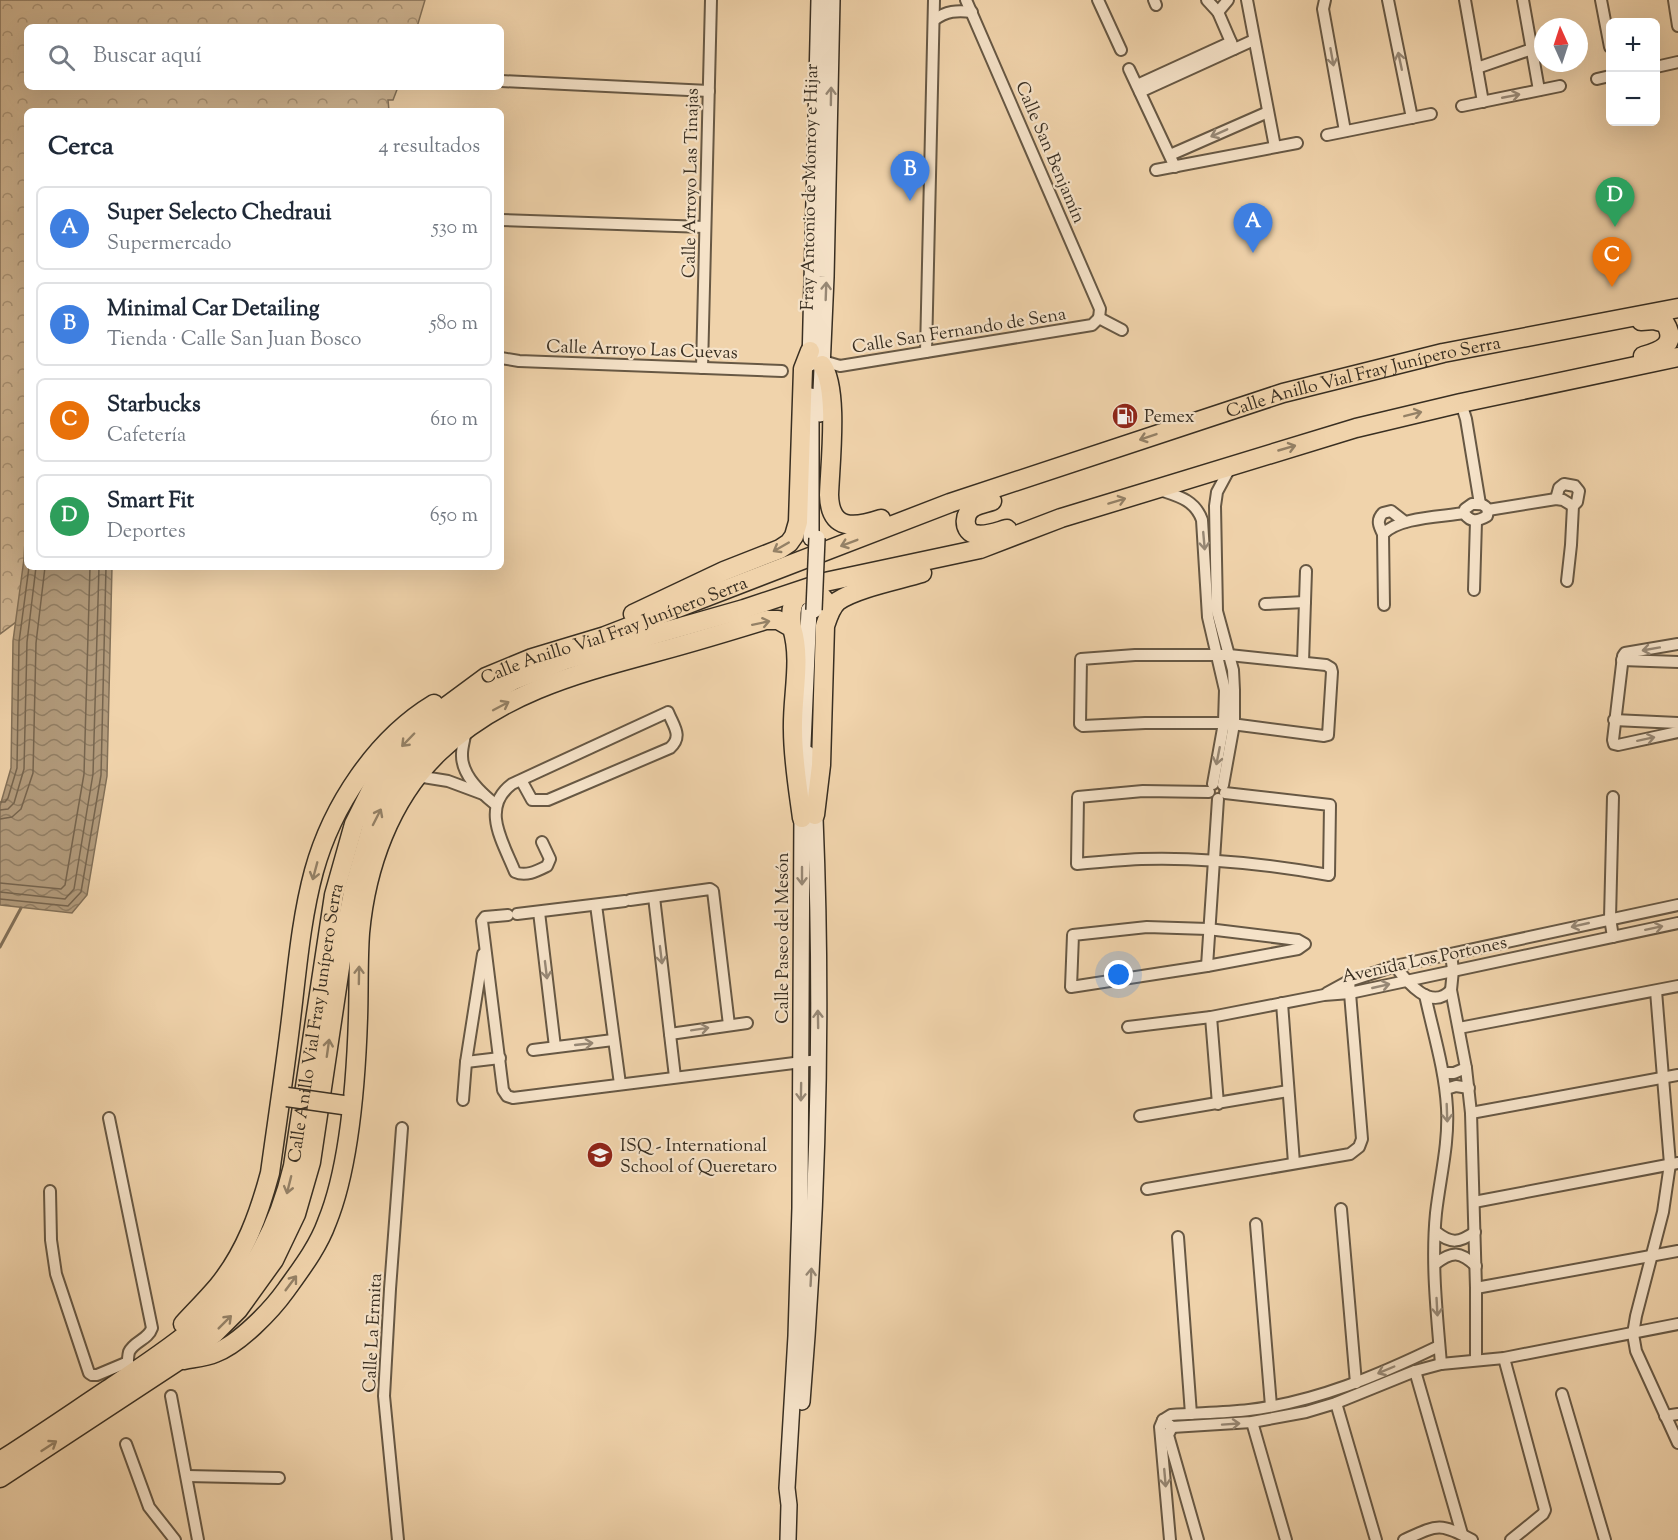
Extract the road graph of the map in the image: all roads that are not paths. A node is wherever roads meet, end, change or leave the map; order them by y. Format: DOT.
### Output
graph roads {
  1 [pos="711,0"];
  2 [pos="819,0"];
  3 [pos="832,0"];
  4 [pos="934,0"];
  5 [pos="966,0"];
  6 [pos="1098,0"];
  7 [pos="1207,0"];
  8 [pos="1228,0"];
  9 [pos="1247,0"];
  10 [pos="1325,0"];
  11 [pos="1388,0"];
  12 [pos="1465,0"];
  13 [pos="1523,0"];
  14 [pos="1601,0"];
  15 [pos="1674,0"];
  16 [pos="972,12"];
  17 [pos="1218,12"];
  18 [pos="826,19"];
  19 [pos="934,20"];
  20 [pos="1606,24"];
  21 [pos="1678,26"];
  22 [pos="1254,40"];
  23 [pos="1232,46"];
  24 [pos="1532,49"];
  25 [pos="1121,50"];
  26 [pos="1678,62"];
  27 [pos="1660,66"];
  28 [pos="1129,69"];
  29 [pos="1477,69"];
  30 [pos="1606,77"];
  31 [pos="1597,79"];
  32 [pos="504,81"];
  33 [pos="1560,86"];
  34 [pos="1139,89"];
  35 [pos="1539,90"];
  36 [pos="709,91"];
  37 [pos="1483,102"];
  38 [pos="1462,106"];
  39 [pos="1268,112"];
  40 [pos="1431,114"];
  41 [pos="1412,118"];
  42 [pos="1345,131"];
  43 [pos="1327,135"];
  44 [pos="1297,143"];
  45 [pos="1275,147"];
  46 [pos="1170,155"];
  47 [pos="1175,167"];
  48 [pos="1156,170"];
  49 [pos="504,220"];
  50 [pos="705,227"];
  51 [pos="1678,308"];
  52 [pos="1099,318"];
  53 [pos="1122,330"];
  54 [pos="1553,333"];
  55 [pos="926,352"];
  56 [pos="1678,357"];
  57 [pos="504,358"];
  58 [pos="818,364"];
  59 [pos="702,368"];
  60 [pos="782,371"];
  61 [pos="1562,381"];
  62 [pos="1461,403"];
  63 [pos="1102,453"];
  64 [pos="1231,465"];
  65 [pos="1157,488"];
  66 [pos="1556,500"];
  67 [pos="1478,502"];
  68 [pos="950,503"];
  69 [pos="1215,506"];
  70 [pos="1573,506"];
  71 [pos="1197,510"];
  72 [pos="1464,513"];
  73 [pos="1061,518"];
  74 [pos="1476,521"];
  75 [pos="1405,522"];
  76 [pos="1383,534"];
  77 [pos="980,549"];
  78 [pos="1211,568"];
  79 [pos="1306,571"];
  80 [pos="1567,581"];
  81 [pos="1474,590"];
  82 [pos="1305,602"];
  83 [pos="1265,604"];
  84 [pos="1384,605"];
  85 [pos="744,609"];
  86 [pos="817,611"];
  87 [pos="792,628"];
  88 [pos="1678,644"];
  89 [pos="553,652"];
  90 [pos="650,654"];
  91 [pos="1217,654"];
  92 [pos="1229,655"];
  93 [pos="1622,660"];
  94 [pos="1303,662"];
  95 [pos="1678,662"];
  96 [pos="486,677"];
  97 [pos="1614,720"];
  98 [pos="1229,723"];
  99 [pos="1678,723"];
  100 [pos="466,730"];
  101 [pos="1678,732"];
  102 [pos="417,776"];
  103 [pos="521,780"];
  104 [pos="1218,791"];
  105 [pos="483,795"];
  106 [pos="1613,797"];
  107 [pos="495,804"];
  108 [pos="808,816"];
  109 [pos="542,842"];
  110 [pos="1214,860"];
  111 [pos="654,897"];
  112 [pos="596,905"];
  113 [pos="1678,905"];
  114 [pos="539,912"];
  115 [pos="1610,918"];
  116 [pos="1678,923"];
  117 [pos="1208,929"];
  118 [pos="1613,937"];
  119 [pos="485,941"];
  120 [pos="1451,954"];
  121 [pos="1207,966"];
  122 [pos="1395,966"];
  123 [pos="1453,970"];
  124 [pos="1407,980"];
  125 [pos="1349,981"];
  126 [pos="1678,986"];
  127 [pos="1451,990"];
  128 [pos="1656,991"];
  129 [pos="1350,993"];
  130 [pos="1324,995"];
  131 [pos="1425,995"];
  132 [pos="1282,1003"];
  133 [pos="1211,1017"];
  134 [pos="747,1023"];
  135 [pos="729,1024"];
  136 [pos="1128,1027"];
  137 [pos="1459,1028"];
  138 [pos="670,1034"];
  139 [pos="613,1040"];
  140 [pos="555,1047"];
  141 [pos="533,1050"];
  142 [pos="500,1058"];
  143 [pos="818,1060"];
  144 [pos="466,1062"];
  145 [pos="802,1062"];
  146 [pos="1466,1068"];
  147 [pos="1443,1073"];
  148 [pos="1678,1075"];
  149 [pos="675,1077"];
  150 [pos="1662,1079"];
  151 [pos="620,1084"];
  152 [pos="1469,1088"];
  153 [pos="1446,1089"];
  154 [pos="1288,1091"];
  155 [pos="283,1096"];
  156 [pos="463,1100"];
  157 [pos="1218,1104"];
  158 [pos="347,1106"];
  159 [pos="1471,1113"];
  160 [pos="1140,1116"];
  161 [pos="109,1118"];
  162 [pos="402,1128"];
  163 [pos="1294,1163"];
  164 [pos="1674,1163"];
  165 [pos="1147,1189"];
  166 [pos="50,1191"];
  167 [pos="1474,1202"];
  168 [pos="1341,1209"];
  169 [pos="1256,1224"];
  170 [pos="1436,1232"];
  171 [pos="1475,1232"];
  172 [pos="1178,1237"];
  173 [pos="1678,1251"];
  174 [pos="1653,1256"];
  175 [pos="1435,1264"];
  176 [pos="1476,1266"];
  177 [pos="1476,1288"];
  178 [pos="1678,1324"];
  179 [pos="1634,1334"];
  180 [pos="802,1335"];
  181 [pos="1439,1346"];
  182 [pos="174,1355"];
  183 [pos="1504,1358"];
  184 [pos="1476,1360"];
  185 [pos="1441,1364"];
  186 [pos="128,1369"];
  187 [pos="1415,1371"];
  188 [pos="1356,1383"];
  189 [pos="1562,1394"];
  190 [pos="171,1396"];
  191 [pos="1303,1400"];
  192 [pos="1336,1403"];
  193 [pos="1271,1406"];
  194 [pos="1306,1412"];
  195 [pos="1191,1414"];
  196 [pos="1678,1414"];
  197 [pos="1665,1416"];
  198 [pos="1252,1422"];
  199 [pos="1168,1424"];
  200 [pos="1678,1443"];
  201 [pos="126,1444"];
  202 [pos="0,1461"];
  203 [pos="187,1476"];
  204 [pos="0,1478"];
  205 [pos="279,1478"];
  206 [pos="1462,1534"];
  207 [pos="175,1540"];
  208 [pos="198,1540"];
  209 [pos="398,1540"];
  210 [pos="788,1540"];
  211 [pos="1170,1540"];
  212 [pos="1198,1540"];
  213 [pos="1286,1540"];
  214 [pos="1376,1540"];
  215 [pos="1404,1540"];
  216 [pos="1472,1540"];
  217 [pos="1510,1540"];
  218 [pos="1605,1540"];
  1 -- 36 [label="street, Calle Arroyo Las Tinajas"];
  2 -- 18 [label="main road, Fray Antonio de Monroy e Hijar"];
  3 -- 18 [label="main road, Fray Antonio de Monroy e Hijar"];
  4 -- 19 [label="street"];
  5 -- 16 [label="street, Calle San Benjamín"];
  6 -- 25 [label="street"];
  7 -- 17 [label="street"];
  8 -- 17 [label="street"];
  9 -- 22 [label="street"];
  10 -- 42 [label="street, one-way"];
  41 -- 11 [label="street, one-way"];
  12 -- 29 [label="street"];
  13 -- 24 [label="street"];
  14 -- 20 [label="street"];
  15 -- 21 [label="street"];
  16 -- 19 [label="street"];
  16 -- 52 [label="street, Calle San Benjamín"];
  17 -- 23 [label="street"];
  18 -- 58 [label="main road, Fray Antonio de Monroy e Hijar"];
  19 -- 55 [label="street"];
  22 -- 23 [label="street"];
  22 -- 39 [label="street"];
  23 -- 34 [label="street"];
  24 -- 29 [label="street"];
  24 -- 35 [label="street"];
  26 -- 27 [label="street"];
  28 -- 34 [label="street"];
  29 -- 37 [label="street"];
  30 -- 31 [label="street"];
  32 -- 36 [label="street"];
  33 -- 35 [label="street"];
  34 -- 46 [label="street"];
  37 -- 35 [label="street, one-way"];
  36 -- 50 [label="street, Calle Arroyo Las Tinajas"];
  37 -- 38 [label="street"];
  39 -- 45 [label="street"];
  39 -- 46 [label="street, one-way"];
  40 -- 41 [label="street"];
  41 -- 42 [label="street"];
  42 -- 43 [label="street"];
  44 -- 45 [label="street"];
  45 -- 47 [label="street"];
  46 -- 47 [label="street"];
  47 -- 48 [label="street"];
  49 -- 50 [label="street"];
  50 -- 59 [label="street, Calle Arroyo Las Tinajas"];
  51 -- 54 [label="highway, Calle Anillo Vial Fray Junípero Serra"];
  52 -- 53 [label="street"];
  52 -- 55 [label="street, Calle San Fernando de Sena"];
  54 -- 61 [label="highway"];
  54 -- 63 [label="highway, Calle Anillo Vial Fray Junípero Serra, one-way"];
  55 -- 58 [label="street, Calle San Fernando de Sena"];
  56 -- 61 [label="highway, Calle Anillo Vial Fray Junípero Serra"];
  57 -- 59 [label="street, Calle Arroyo Las Cuevas"];
  58 -- 68 [label="highway"];
  58 -- 86 [label="main road"];
  58 -- 89 [label="highway, one-way"];
  59 -- 60 [label="street, Calle Arroyo Las Cuevas"];
  61 -- 62 [label="highway, Calle Anillo Vial Fray Junípero Serra"];
  64 -- 62 [label="highway, Calle Anillo Vial Fray Junípero Serra, one-way"];
  62 -- 67 [label="street"];
  63 -- 68 [label="highway, Calle Anillo Vial Fray Junípero Serra"];
  63 -- 73 [label="highway"];
  64 -- 65 [label="highway, Calle Anillo Vial Fray Junípero Serra"];
  64 -- 69 [label="street"];
  65 -- 71 [label="street"];
  73 -- 65 [label="highway, Calle Anillo Vial Fray Junípero Serra, one-way"];
  66 -- 67 [label="street"];
  66 -- 70 [label="street"];
  66 -- 70 [label="street"];
  67 -- 72 [label="street"];
  67 -- 74 [label="street"];
  68 -- 89 [label="highway, Calle Anillo Vial Fray Junípero Serra, one-way"];
  69 -- 71 [label="street"];
  69 -- 78 [label="street"];
  70 -- 80 [label="street"];
  71 -- 78 [label="street, one-way"];
  72 -- 74 [label="street"];
  72 -- 75 [label="street"];
  73 -- 77 [label="highway, Calle Anillo Vial Fray Junípero Serra"];
  74 -- 81 [label="street"];
  75 -- 76 [label="street"];
  75 -- 76 [label="street"];
  76 -- 84 [label="street"];
  77 -- 85 [label="highway, Calle Anillo Vial Fray Junípero Serra"];
  77 -- 86 [label="highway"];
  78 -- 91 [label="street"];
  78 -- 92 [label="street"];
  79 -- 82 [label="street"];
  82 -- 83 [label="street"];
  82 -- 94 [label="street"];
  85 -- 90 [label="highway"];
  182 -- 85 [label="highway, Calle Anillo Vial Fray Junípero Serra, one-way"];
  86 -- 87 [label="highway"];
  86 -- 108 [label="highway"];
  90 -- 87 [label="highway, one-way"];
  87 -- 108 [label="highway"];
  88 -- 93 [label="street, one-way"];
  89 -- 96 [label="highway, Calle Anillo Vial Fray Junípero Serra"];
  100 -- 90 [label="highway, one-way"];
  91 -- 92 [label="street"];
  91 -- 98 [label="street"];
  91 -- 98 [label="street"];
  92 -- 94 [label="street"];
  92 -- 98 [label="street"];
  93 -- 95 [label="street"];
  93 -- 97 [label="street"];
  94 -- 98 [label="street"];
  96 -- 155 [label="highway, one-way"];
  96 -- 182 [label="highway, Calle Anillo Vial Fray Junípero Serra, one-way"];
  97 -- 99 [label="street"];
  97 -- 101 [label="street, one-way"];
  98 -- 104 [label="street"];
  100 -- 102 [label="highway"];
  100 -- 105 [label="street"];
  102 -- 105 [label="street"];
  158 -- 102 [label="highway, one-way"];
  103 -- 103 [label="street"];
  103 -- 107 [label="street"];
  104 -- 110 [label="street"];
  104 -- 110 [label="street"];
  104 -- 110 [label="street"];
  105 -- 107 [label="street"];
  106 -- 115 [label="street"];
  107 -- 109 [label="street"];
  143 -- 108 [label="main road, Calle Paseo del Mesón, one-way"];
  108 -- 145 [label="main road, Calle Paseo del Mesón, one-way"];
  110 -- 117 [label="street"];
  111 -- 112 [label="street"];
  111 -- 135 [label="street"];
  111 -- 138 [label="street, one-way"];
  112 -- 114 [label="street"];
  112 -- 139 [label="street"];
  113 -- 115 [label="street, Avenida Los Portones"];
  114 -- 119 [label="street"];
  114 -- 140 [label="street, one-way"];
  115 -- 118 [label="street"];
  115 -- 120 [label="street, Avenida Los Portones, one-way"];
  118 -- 116 [label="street, Avenida Los Portones, one-way"];
  117 -- 121 [label="street"];
  117 -- 121 [label="street"];
  117 -- 121 [label="street"];
  118 -- 123 [label="street, Avenida Los Portones"];
  119 -- 142 [label="street"];
  119 -- 144 [label="street"];
  120 -- 122 [label="street, Avenida Los Portones"];
  120 -- 123 [label="street"];
  122 -- 124 [label="street"];
  122 -- 125 [label="street, Avenida Los Portones"];
  123 -- 124 [label="street, Avenida Los Portones"];
  123 -- 127 [label="street"];
  129 -- 124 [label="street, Avenida Los Portones, one-way"];
  124 -- 131 [label="street"];
  125 -- 129 [label="street"];
  125 -- 130 [label="street, Avenida Los Portones"];
  126 -- 128 [label="street"];
  127 -- 131 [label="street"];
  127 -- 137 [label="street"];
  128 -- 137 [label="street"];
  128 -- 150 [label="street"];
  129 -- 130 [label="street, Avenida Los Portones"];
  129 -- 163 [label="street"];
  130 -- 132 [label="street"];
  131 -- 147 [label="street"];
  132 -- 133 [label="street"];
  132 -- 154 [label="street"];
  133 -- 136 [label="street"];
  133 -- 157 [label="street"];
  134 -- 135 [label="street"];
  138 -- 135 [label="street, one-way"];
  137 -- 146 [label="street"];
  138 -- 149 [label="street"];
  140 -- 139 [label="street, one-way"];
  139 -- 151 [label="street"];
  140 -- 141 [label="street"];
  142 -- 144 [label="street"];
  142 -- 151 [label="street"];
  143 -- 145 [label="street"];
  180 -- 143 [label="main road, Calle Paseo del Mesón, one-way"];
  144 -- 156 [label="street"];
  145 -- 149 [label="street"];
  145 -- 180 [label="main road, Calle Paseo del Mesón, one-way"];
  146 -- 147 [label="street"];
  146 -- 152 [label="street"];
  147 -- 153 [label="street"];
  148 -- 150 [label="street"];
  149 -- 151 [label="street"];
  150 -- 159 [label="street"];
  150 -- 164 [label="street"];
  152 -- 153 [label="street"];
  152 -- 159 [label="street"];
  153 -- 170 [label="street, one-way"];
  154 -- 157 [label="street"];
  154 -- 163 [label="street"];
  155 -- 158 [label="highway, bridge"];
  155 -- 182 [label="highway"];
  157 -- 160 [label="street"];
  182 -- 158 [label="highway, one-way"];
  159 -- 167 [label="street"];
  161 -- 186 [label="street"];
  162 -- 209 [label="street, Calle La Ermita"];
  163 -- 165 [label="street"];
  164 -- 167 [label="street"];
  164 -- 174 [label="street"];
  166 -- 186 [label="street"];
  167 -- 171 [label="street"];
  168 -- 188 [label="street"];
  169 -- 193 [label="street"];
  170 -- 171 [label="street"];
  170 -- 175 [label="street"];
  171 -- 176 [label="street"];
  172 -- 195 [label="street"];
  173 -- 174 [label="street"];
  174 -- 177 [label="street"];
  174 -- 179 [label="street"];
  175 -- 176 [label="street"];
  175 -- 181 [label="street, one-way"];
  176 -- 177 [label="street"];
  177 -- 184 [label="street"];
  178 -- 179 [label="street"];
  179 -- 183 [label="street"];
  179 -- 197 [label="street"];
  180 -- 210 [label="main road, Calle Paseo del Mesón"];
  181 -- 185 [label="street"];
  181 -- 188 [label="street, one-way"];
  182 -- 186 [label="highway, Calle Anillo Vial Fray Junípero Serra"];
  204 -- 182 [label="highway, Calle Anillo Vial Fray Junípero Serra, one-way"];
  183 -- 184 [label="street"];
  183 -- 217 [label="street"];
  184 -- 185 [label="street"];
  185 -- 187 [label="street"];
  186 -- 202 [label="highway, Calle Anillo Vial Fray Junípero Serra"];
  187 -- 192 [label="street"];
  187 -- 206 [label="street"];
  188 -- 191 [label="street"];
  189 -- 218 [label="street"];
  190 -- 203 [label="street"];
  191 -- 193 [label="street"];
  191 -- 194 [label="street"];
  192 -- 194 [label="street"];
  192 -- 214 [label="street"];
  193 -- 195 [label="street"];
  194 -- 198 [label="street"];
  195 -- 199 [label="street"];
  196 -- 197 [label="street"];
  197 -- 200 [label="street"];
  199 -- 198 [label="street, one-way"];
  198 -- 213 [label="street"];
  199 -- 211 [label="street, one-way"];
  199 -- 212 [label="street"];
  201 -- 207 [label="street"];
  203 -- 205 [label="street"];
  203 -- 208 [label="street"];
  206 -- 215 [label="street"];
  206 -- 216 [label="street"];
}
